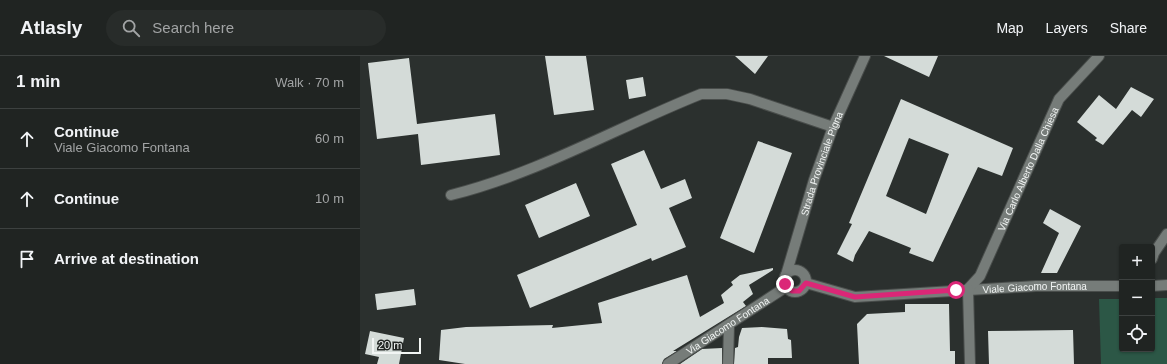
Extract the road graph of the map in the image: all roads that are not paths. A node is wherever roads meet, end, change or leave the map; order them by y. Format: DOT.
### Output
graph roads {
  1 [pos="864,56"];
  2 [pos="1098,56"];
  3 [pos="833,126"];
  4 [pos="451,195"];
  5 [pos="1167,234"];
  6 [pos="1155,252"];
  7 [pos="786,274"];
  8 [pos="806,283"];
  9 [pos="1167,285"];
  10 [pos="1119,286"];
  11 [pos="1155,286"];
  12 [pos="786,287"];
  13 [pos="968,289"];
  14 [pos="729,326"];
  15 [pos="668,364"];
  16 [pos="728,364"];
  17 [pos="970,364"];
  1 -- 3 [label="street, Strada Provinciale Pigna"];
  2 -- 13 [label="street, Via Carlo Alberto Dalla Chiesa"];
  3 -- 4 [label="street"];
  3 -- 7 [label="street, Strada Provinciale Pigna"];
  5 -- 6 [label="street"];
  7 -- 8 [label="street"];
  7 -- 12 [label="street"];
  8 -- 12 [label="street"];
  8 -- 13 [label="street, Viale Giacomo Fontana"];
  9 -- 11 [label="street"];
  10 -- 13 [label="street, Viale Giacomo Fontana"];
  12 -- 14 [label="street, Via Giacomo Fontana"];
  13 -- 17 [label="street"];
  14 -- 15 [label="street, Via Giacomo Fontana"];
  14 -- 16 [label="street"];
}
